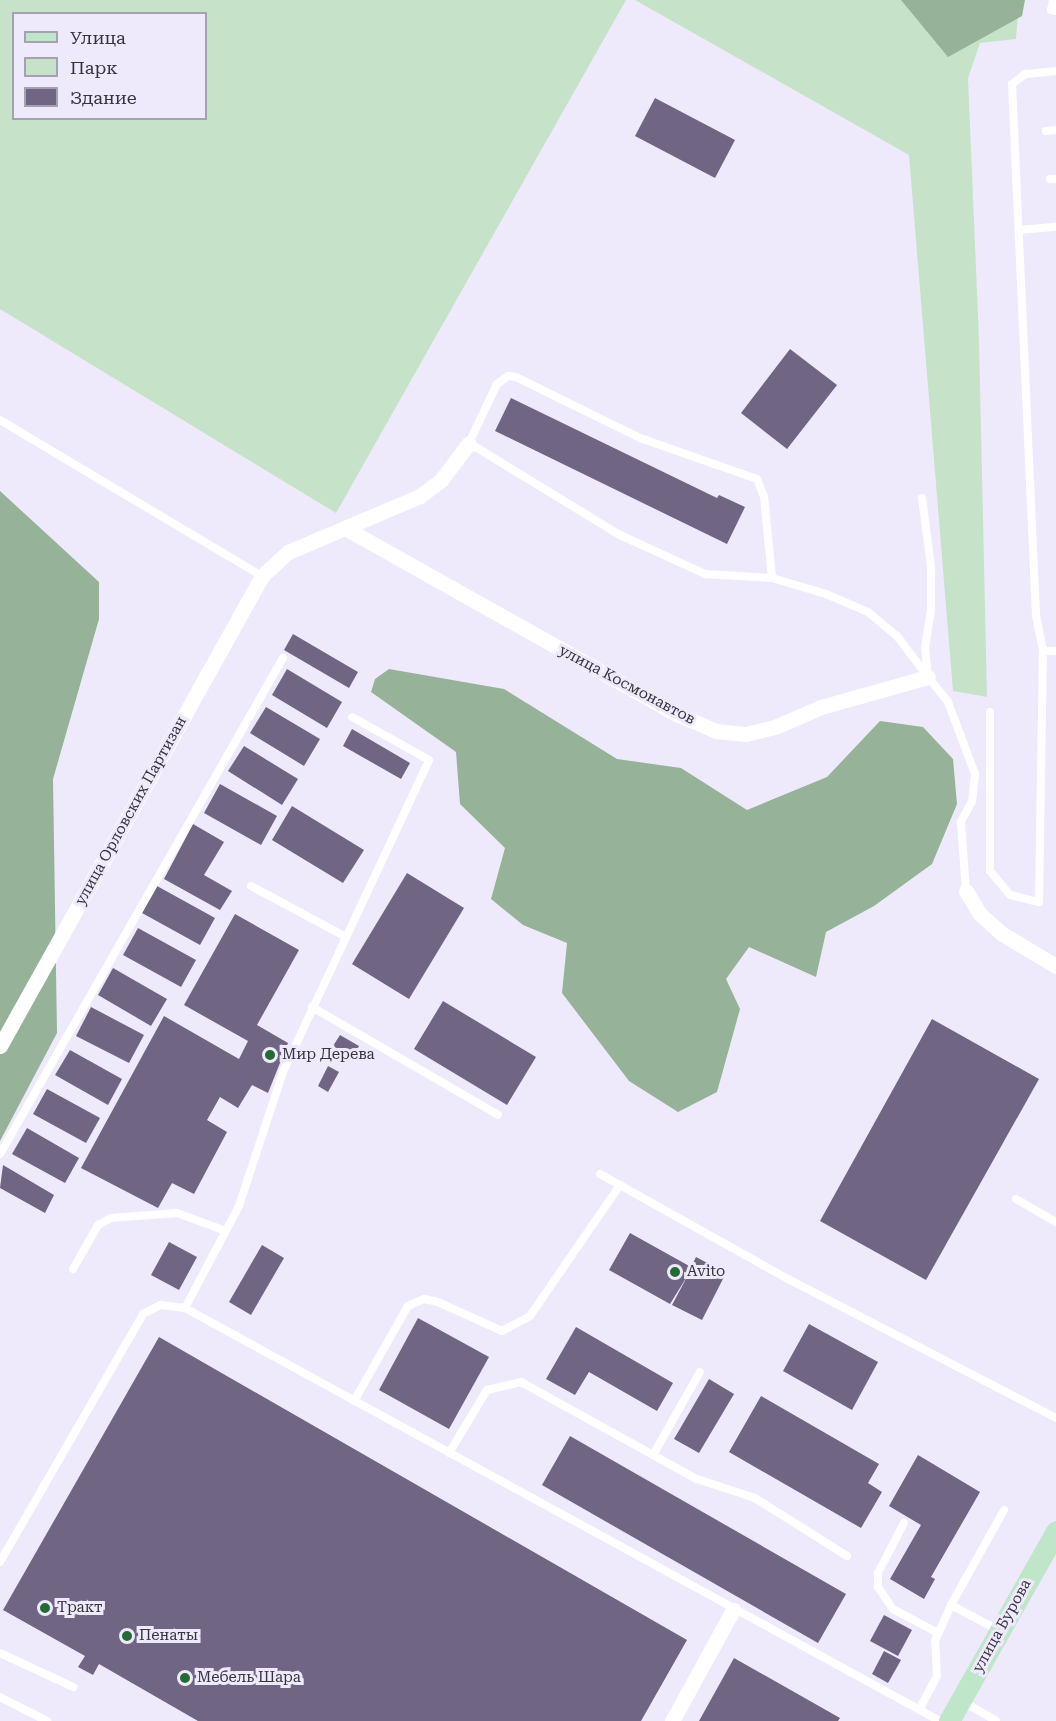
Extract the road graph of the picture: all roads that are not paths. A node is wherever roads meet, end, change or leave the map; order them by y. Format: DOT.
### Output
graph roads {
  1 [pos="1053,0"];
  2 [pos="1056,11"];
  3 [pos="1056,71"];
  4 [pos="1056,130"];
  5 [pos="1046,131"];
  6 [pos="1056,227"];
  7 [pos="1019,230"];
  8 [pos="0,420"];
  9 [pos="469,443"];
  10 [pos="922,498"];
  11 [pos="345,528"];
  12 [pos="262,576"];
  13 [pos="772,578"];
  14 [pos="1043,651"];
  15 [pos="1056,651"];
  16 [pos="283,658"];
  17 [pos="928,676"];
  18 [pos="990,712"];
  19 [pos="352,717"];
  20 [pos="251,886"];
  21 [pos="966,891"];
  22 [pos="346,937"];
  23 [pos="1056,966"];
  24 [pos="312,1007"];
  25 [pos="0,1046"];
  26 [pos="498,1114"];
  27 [pos="0,1154"];
  28 [pos="600,1174"];
  29 [pos="620,1185"];
  30 [pos="1016,1199"];
  31 [pos="1056,1222"];
  32 [pos="226,1231"];
  33 [pos="73,1269"];
  34 [pos="185,1308"];
  35 [pos="700,1372"];
  36 [pos="354,1401"];
  37 [pos="1056,1418"];
  38 [pos="449,1453"];
  39 [pos="653,1455"];
  40 [pos="1004,1510"];
  41 [pos="904,1523"];
  42 [pos="1056,1531"];
  43 [pos="847,1556"];
  44 [pos="0,1562"];
  45 [pos="951,1605"];
  46 [pos="733,1610"];
  47 [pos="1000,1630"];
  48 [pos="938,1633"];
  49 [pos="0,1653"];
  50 [pos="73,1687"];
  51 [pos="0,1697"];
  52 [pos="961,1700"];
  53 [pos="919,1710"];
  54 [pos="47,1721"];
  55 [pos="672,1721"];
  56 [pos="940,1721"];
  57 [pos="949,1721"];
  58 [pos="996,1721"];
  1 -- 2 [label="lane"];
  3 -- 7 [label="lane"];
  4 -- 5 [label="lane"];
  6 -- 7 [label="lane"];
  7 -- 14 [label="lane"];
  8 -- 12 [label="lane"];
  9 -- 11 [label="street, улица Орловских Партизан"];
  9 -- 13 [label="lane"];
  9 -- 13 [label="lane"];
  10 -- 17 [label="lane"];
  11 -- 12 [label="street, улица Орловских Партизан"];
  11 -- 17 [label="street, улица Космонавтов"];
  12 -- 25 [label="street, улица Орловских Партизан"];
  13 -- 17 [label="lane"];
  14 -- 15 [label="lane"];
  14 -- 18 [label="lane"];
  16 -- 27 [label="lane"];
  17 -- 21 [label="lane"];
  19 -- 22 [label="lane"];
  20 -- 22 [label="lane"];
  21 -- 23 [label="street"];
  22 -- 24 [label="lane"];
  24 -- 26 [label="lane"];
  24 -- 32 [label="lane"];
  28 -- 29 [label="lane"];
  29 -- 36 [label="lane"];
  29 -- 37 [label="lane"];
  30 -- 31 [label="lane"];
  32 -- 33 [label="lane"];
  32 -- 34 [label="lane"];
  34 -- 36 [label="lane"];
  34 -- 44 [label="lane"];
  35 -- 39 [label="lane"];
  36 -- 38 [label="lane"];
  38 -- 39 [label="lane"];
  38 -- 46 [label="lane"];
  39 -- 43 [label="lane"];
  40 -- 45 [label="lane"];
  41 -- 48 [label="lane"];
  42 -- 47 [label="main road, улица Бурова"];
  45 -- 47 [label="lane"];
  45 -- 48 [label="lane"];
  46 -- 53 [label="lane"];
  46 -- 55 [label="street"];
  47 -- 52 [label="main road, улица Бурова"];
  48 -- 53 [label="lane"];
  49 -- 50 [label="lane"];
  51 -- 54 [label="lane"];
  52 -- 57 [label="main road, улица Бурова"];
  52 -- 58 [label="lane"];
  53 -- 56 [label="lane"];
}
